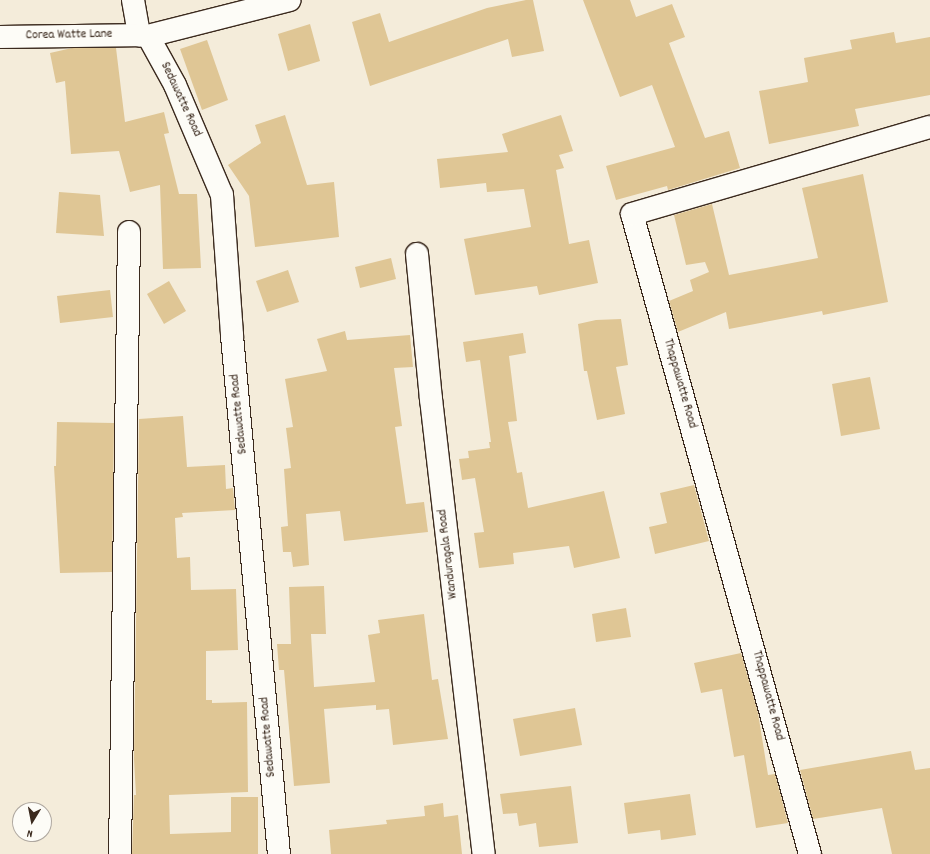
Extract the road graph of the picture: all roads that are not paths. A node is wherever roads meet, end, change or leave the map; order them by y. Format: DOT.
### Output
graph roads {
  1 [pos="133,0"];
  2 [pos="290,0"];
  3 [pos="144,36"];
  4 [pos="0,37"];
  5 [pos="930,127"];
  6 [pos="129,232"];
  7 [pos="417,254"];
  8 [pos="120,854"];
  9 [pos="279,854"];
  10 [pos="484,854"];
  11 [pos="810,854"];
  1 -- 3 [label="street, Sedawatte Road"];
  2 -- 3 [label="street, Corea Watte Lane"];
  3 -- 4 [label="street, Corea Watte Lane"];
  3 -- 9 [label="street, Sedawatte Road"];
  5 -- 11 [label="street, Thappawatte Road"];
  6 -- 8 [label="street"];
  7 -- 10 [label="street, Wanduragala Road"];
}
